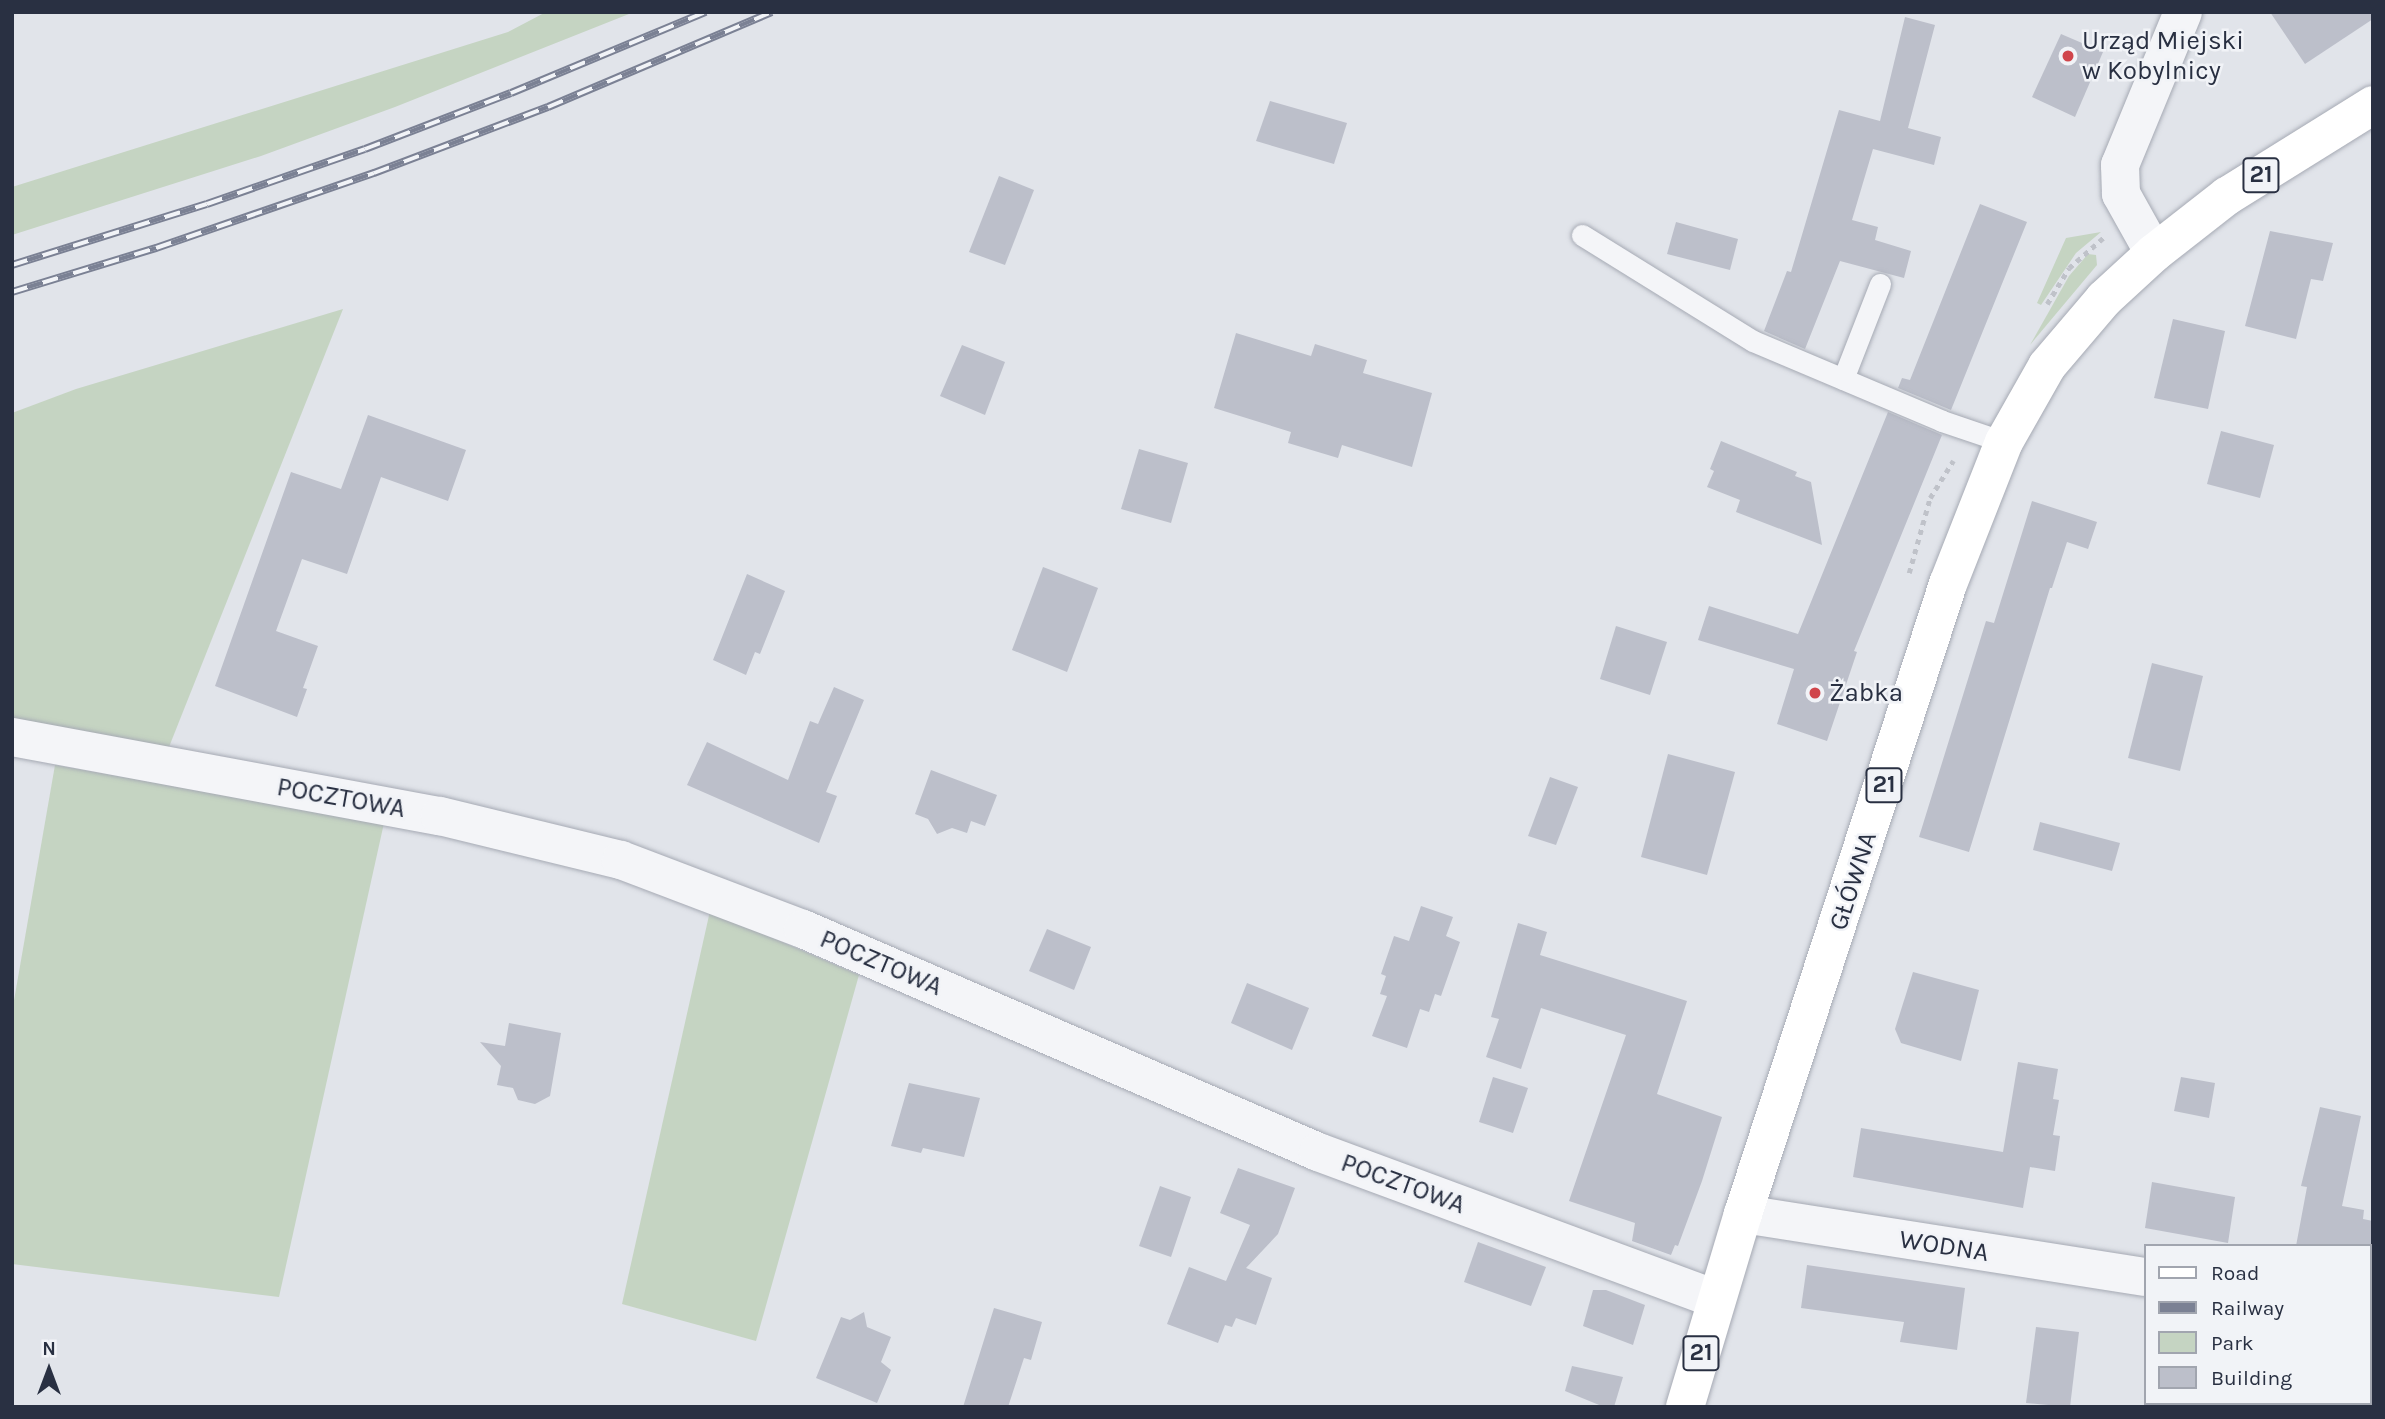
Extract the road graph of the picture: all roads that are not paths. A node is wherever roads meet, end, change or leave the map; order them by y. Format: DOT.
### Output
graph roads {
  1 [pos="2183,12"];
  2 [pos="2373,105"];
  3 [pos="1582,235"];
  4 [pos="2154,253"];
  5 [pos="1881,284"];
  6 [pos="1843,379"];
  7 [pos="2004,442"];
  8 [pos="12,737"];
  9 [pos="1743,1214"];
  10 [pos="2144,1277"];
  11 [pos="1716,1299"];
  12 [pos="1685,1407"];
  1 -- 4 [label="street"];
  2 -- 4 [label="main road, 21"];
  3 -- 6 [label="lane"];
  4 -- 7 [label="main road, GŁÓWNA / 21"];
  5 -- 6 [label="lane"];
  6 -- 7 [label="lane"];
  7 -- 9 [label="main road, GŁÓWNA / 21"];
  8 -- 11 [label="street, POCZTOWA"];
  9 -- 10 [label="street, WODNA"];
  9 -- 11 [label="main road, GŁÓWNA / 21"];
  11 -- 12 [label="main road, GŁÓWNA / 21"];
}
